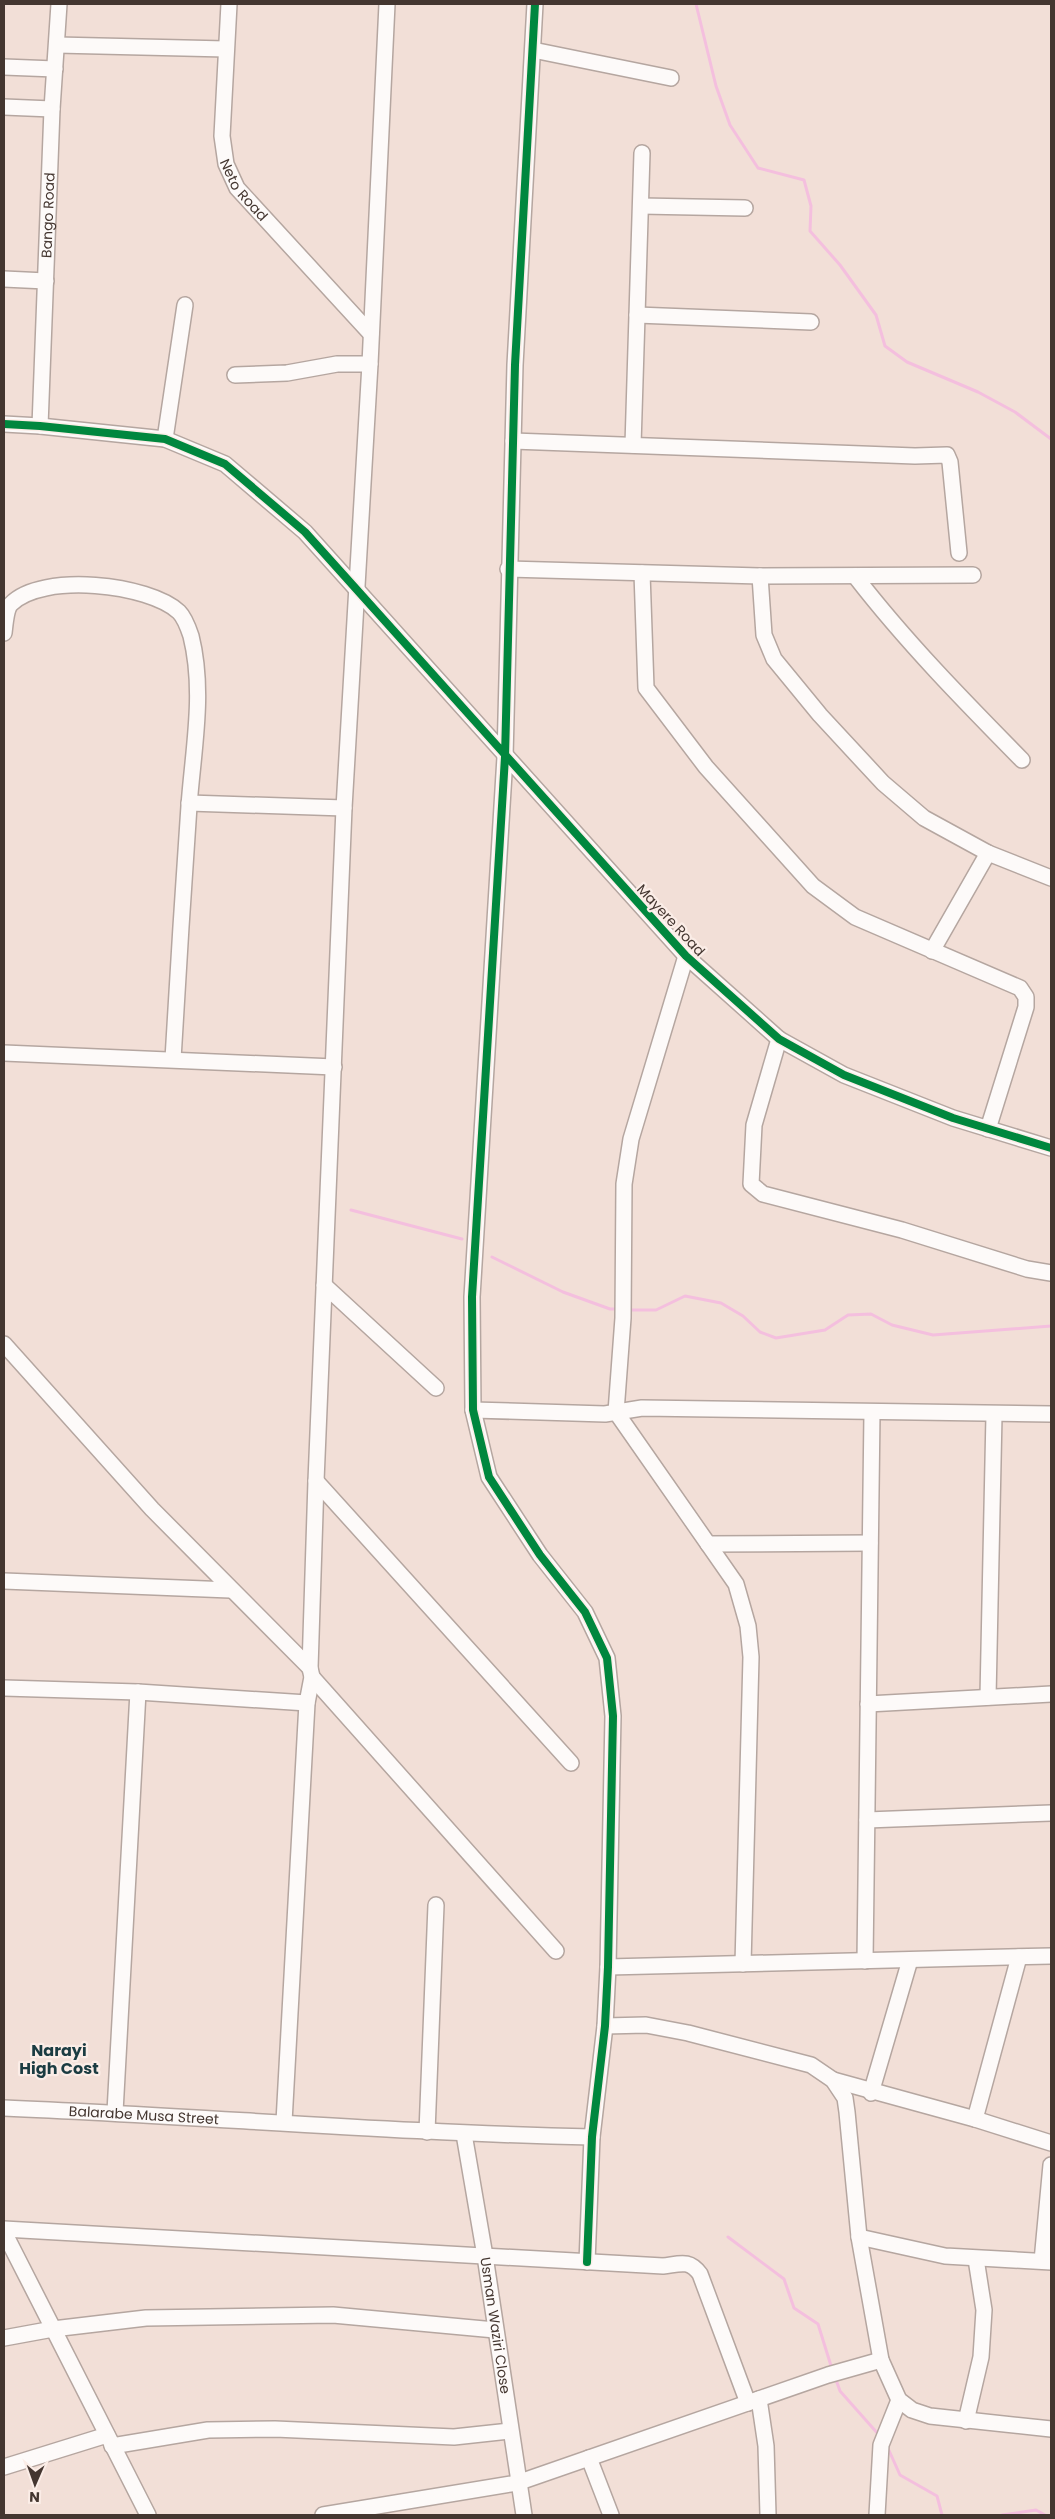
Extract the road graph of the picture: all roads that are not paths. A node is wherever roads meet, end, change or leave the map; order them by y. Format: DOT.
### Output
graph roads {
  1 [pos="59,4"];
  2 [pos="229,4"];
  3 [pos="387,4"];
  4 [pos="535,4"];
  5 [pos="57,45"];
  6 [pos="226,49"];
  7 [pos="533,50"];
  8 [pos="4,67"];
  9 [pos="55,69"];
  10 [pos="671,78"];
  11 [pos="4,107"];
  12 [pos="52,109"];
  13 [pos="642,154"];
  14 [pos="641,206"];
  15 [pos="745,208"];
  16 [pos="4,278"];
  17 [pos="46,281"];
  18 [pos="185,305"];
  19 [pos="637,314"];
  20 [pos="811,322"];
  21 [pos="371,334"];
  22 [pos="370,364"];
  23 [pos="235,376"];
  24 [pos="4,424"];
  25 [pos="40,426"];
  26 [pos="165,439"];
  27 [pos="513,442"];
  28 [pos="633,445"];
  29 [pos="959,553"];
  30 [pos="508,569"];
  31 [pos="642,573"];
  32 [pos="973,575"];
  33 [pos="760,576"];
  34 [pos="855,576"];
  35 [pos="357,590"];
  36 [pos="4,633"];
  37 [pos="505,757"];
  38 [pos="1022,760"];
  39 [pos="189,803"];
  40 [pos="344,808"];
  41 [pos="988,853"];
  42 [pos="1051,878"];
  43 [pos="932,951"];
  44 [pos="686,956"];
  45 [pos="779,1039"];
  46 [pos="4,1053"];
  47 [pos="173,1059"];
  48 [pos="334,1067"];
  49 [pos="988,1129"];
  50 [pos="1051,1148"];
  51 [pos="1051,1273"];
  52 [pos="324,1285"];
  53 [pos="4,1344"];
  54 [pos="436,1388"];
  55 [pos="474,1410"];
  56 [pos="616,1412"];
  57 [pos="872,1413"];
  58 [pos="1051,1414"];
  59 [pos="994,1415"];
  60 [pos="316,1481"];
  61 [pos="870,1543"];
  62 [pos="708,1544"];
  63 [pos="4,1581"];
  64 [pos="230,1590"];
  65 [pos="311,1672"];
  66 [pos="4,1688"];
  67 [pos="138,1692"];
  68 [pos="1051,1694"];
  69 [pos="988,1697"];
  70 [pos="307,1703"];
  71 [pos="868,1704"];
  72 [pos="571,1763"];
  73 [pos="1051,1813"];
  74 [pos="867,1820"];
  75 [pos="436,1905"];
  76 [pos="556,1951"];
  77 [pos="1051,1956"];
  78 [pos="1019,1957"];
  79 [pos="910,1960"];
  80 [pos="865,1961"];
  81 [pos="743,1964"];
  82 [pos="608,1967"];
  83 [pos="605,2026"];
  84 [pos="833,2080"];
  85 [pos="867,2091"];
  86 [pos="845,2098"];
  87 [pos="4,2108"];
  88 [pos="115,2112"];
  89 [pos="975,2119"];
  90 [pos="284,2122"];
  91 [pos="427,2132"];
  92 [pos="464,2134"];
  93 [pos="592,2137"];
  94 [pos="1051,2143"];
  95 [pos="1051,2165"];
  96 [pos="4,2230"];
  97 [pos="859,2237"];
  98 [pos="484,2256"];
  99 [pos="976,2259"];
  100 [pos="1046,2261"];
  101 [pos="587,2262"];
  102 [pos="52,2329"];
  103 [pos="495,2330"];
  104 [pos="4,2338"];
  105 [pos="881,2360"];
  106 [pos="899,2400"];
  107 [pos="753,2401"];
  108 [pos="966,2421"];
  109 [pos="1051,2429"];
  110 [pos="510,2431"];
  111 [pos="109,2440"];
  112 [pos="589,2458"];
  113 [pos="4,2468"];
  114 [pos="517,2483"];
  115 [pos="148,2515"];
  116 [pos="323,2515"];
  117 [pos="524,2515"];
  118 [pos="611,2515"];
  119 [pos="768,2515"];
  120 [pos="877,2515"];
  1 -- 5 [label="street, Bango Road"];
  2 -- 6 [label="street, Neto Road"];
  3 -- 21 [label="street"];
  4 -- 7 [label="street"];
  5 -- 6 [label="street"];
  5 -- 9 [label="street, Bango Road"];
  6 -- 21 [label="street, Neto Road"];
  7 -- 10 [label="street"];
  7 -- 27 [label="street"];
  8 -- 9 [label="street"];
  9 -- 12 [label="street, Bango Road"];
  11 -- 12 [label="street"];
  12 -- 17 [label="street, Bango Road"];
  13 -- 14 [label="street"];
  14 -- 15 [label="street"];
  14 -- 19 [label="street"];
  16 -- 17 [label="street"];
  17 -- 25 [label="street, Bango Road"];
  18 -- 26 [label="street"];
  19 -- 20 [label="street"];
  19 -- 28 [label="street"];
  21 -- 22 [label="street"];
  22 -- 23 [label="street"];
  22 -- 35 [label="street"];
  24 -- 25 [label="street, Mayere Road"];
  25 -- 26 [label="street, Mayere Road"];
  26 -- 35 [label="street, Mayere Road"];
  27 -- 28 [label="street"];
  27 -- 30 [label="street"];
  28 -- 29 [label="street"];
  30 -- 31 [label="street"];
  30 -- 37 [label="street"];
  31 -- 33 [label="street"];
  31 -- 43 [label="street"];
  32 -- 34 [label="street"];
  33 -- 34 [label="street"];
  33 -- 41 [label="street"];
  34 -- 38 [label="street"];
  35 -- 37 [label="street, Mayere Road"];
  35 -- 40 [label="street"];
  36 -- 39 [label="street"];
  37 -- 44 [label="street, Mayere Road"];
  37 -- 55 [label="street"];
  39 -- 40 [label="street"];
  39 -- 47 [label="street"];
  40 -- 48 [label="street"];
  41 -- 42 [label="street"];
  41 -- 43 [label="street"];
  43 -- 49 [label="street"];
  44 -- 45 [label="street, Mayere Road"];
  44 -- 56 [label="street"];
  45 -- 49 [label="street, Mayere Road"];
  45 -- 51 [label="street"];
  46 -- 47 [label="street"];
  47 -- 48 [label="street"];
  48 -- 52 [label="street"];
  49 -- 50 [label="street, Mayere Road"];
  52 -- 54 [label="street"];
  52 -- 60 [label="street"];
  53 -- 64 [label="street"];
  55 -- 56 [label="street"];
  55 -- 82 [label="street"];
  56 -- 57 [label="street"];
  56 -- 62 [label="street"];
  57 -- 59 [label="street"];
  57 -- 61 [label="street"];
  58 -- 59 [label="street"];
  59 -- 69 [label="street"];
  60 -- 65 [label="street"];
  60 -- 72 [label="street"];
  61 -- 62 [label="street"];
  61 -- 71 [label="street"];
  62 -- 81 [label="street"];
  63 -- 64 [label="street"];
  64 -- 65 [label="street"];
  65 -- 70 [label="street"];
  65 -- 76 [label="street"];
  66 -- 67 [label="street"];
  67 -- 70 [label="street"];
  67 -- 88 [label="street"];
  68 -- 69 [label="street"];
  69 -- 71 [label="street"];
  70 -- 90 [label="street"];
  71 -- 74 [label="street"];
  73 -- 74 [label="street"];
  74 -- 80 [label="street"];
  75 -- 91 [label="street"];
  77 -- 78 [label="street"];
  78 -- 79 [label="street"];
  78 -- 89 [label="street"];
  79 -- 80 [label="street"];
  79 -- 85 [label="street"];
  80 -- 81 [label="street"];
  81 -- 82 [label="street"];
  82 -- 83 [label="street"];
  83 -- 84 [label="street"];
  83 -- 93 [label="street"];
  84 -- 85 [label="street"];
  84 -- 86 [label="street"];
  85 -- 86 [label="street"];
  85 -- 89 [label="street"];
  86 -- 97 [label="street"];
  87 -- 88 [label="street, Balarabe Musa Street"];
  88 -- 90 [label="street, Balarabe Musa Street"];
  89 -- 94 [label="street"];
  90 -- 91 [label="street, Balarabe Musa Street"];
  91 -- 92 [label="street, Balarabe Musa Street"];
  92 -- 93 [label="street, Balarabe Musa Street"];
  92 -- 98 [label="street, Usman Waziri Close"];
  93 -- 101 [label="street"];
  95 -- 100 [label="street"];
  96 -- 98 [label="street"];
  96 -- 102 [label="street"];
  97 -- 99 [label="street"];
  97 -- 105 [label="street"];
  98 -- 101 [label="street"];
  98 -- 103 [label="street, Usman Waziri Close"];
  99 -- 100 [label="street"];
  99 -- 108 [label="street"];
  101 -- 107 [label="street"];
  102 -- 103 [label="street"];
  102 -- 104 [label="street"];
  102 -- 111 [label="street"];
  103 -- 110 [label="street, Usman Waziri Close"];
  105 -- 106 [label="street"];
  105 -- 107 [label="street"];
  106 -- 108 [label="street"];
  106 -- 120 [label="street"];
  107 -- 112 [label="street"];
  107 -- 119 [label="street"];
  108 -- 109 [label="street"];
  110 -- 111 [label="street"];
  110 -- 114 [label="street, Usman Waziri Close"];
  111 -- 113 [label="street"];
  111 -- 115 [label="street"];
  112 -- 114 [label="street"];
  112 -- 118 [label="street"];
  114 -- 116 [label="street"];
  114 -- 117 [label="street, Usman Waziri Close"];
}
